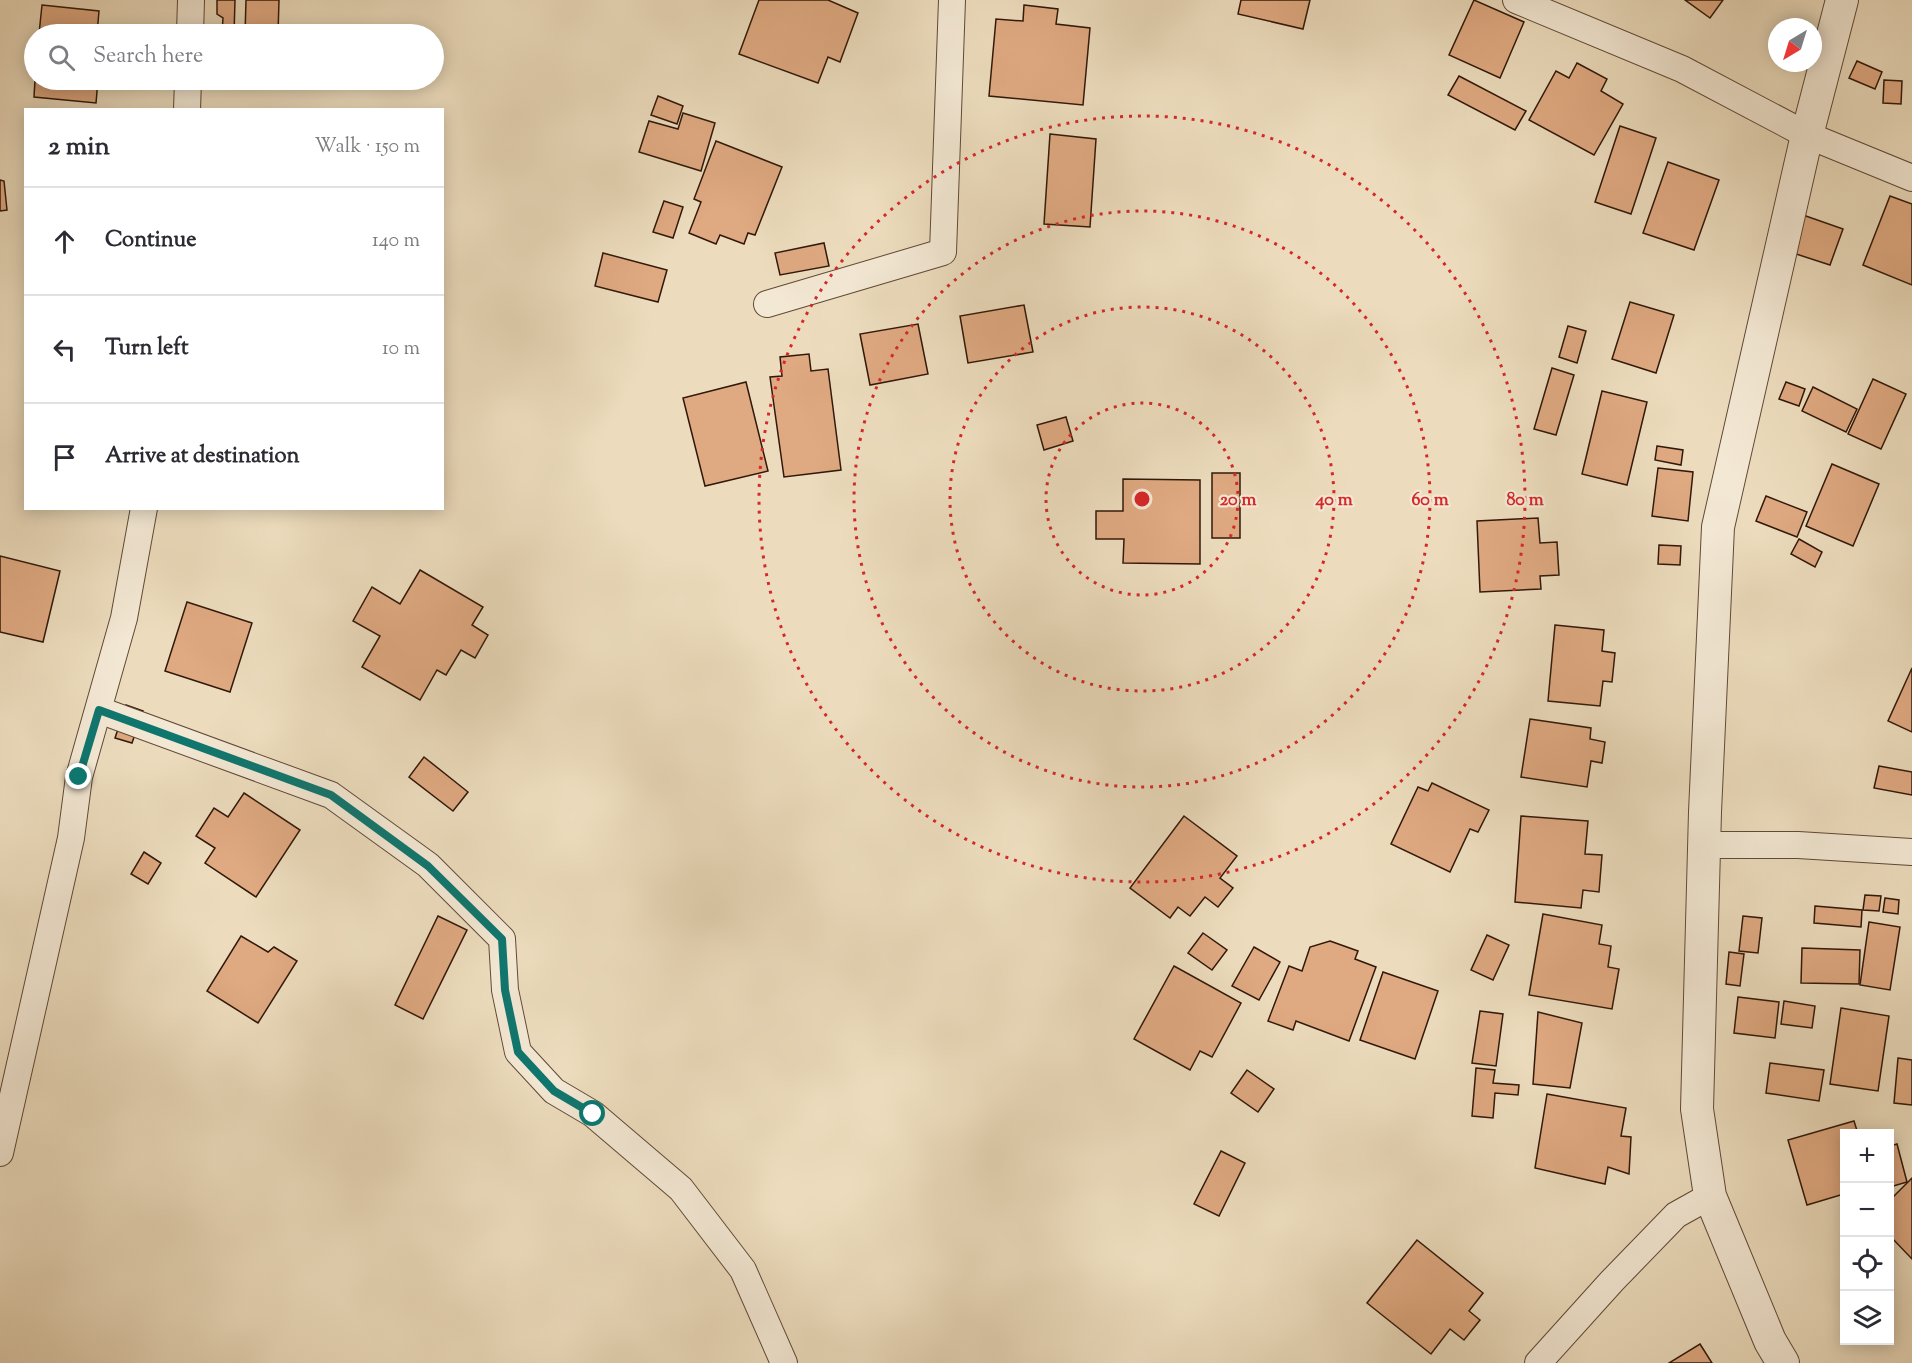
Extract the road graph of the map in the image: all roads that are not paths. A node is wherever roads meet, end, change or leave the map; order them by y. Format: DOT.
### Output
graph roads {
  1 [pos="191,0"];
  2 [pos="952,0"];
  3 [pos="1516,0"];
  4 [pos="1842,0"];
  5 [pos="190,24"];
  6 [pos="188,90"];
  7 [pos="187,108"];
  8 [pos="1807,135"];
  9 [pos="1912,178"];
  10 [pos="767,304"];
  11 [pos="144,510"];
  12 [pos="99,710"];
  13 [pos="1704,844"];
  14 [pos="1912,852"];
  15 [pos="0,1153"];
  16 [pos="1710,1196"];
  17 [pos="784,1363"];
  18 [pos="1538,1363"];
  19 [pos="1783,1363"];
  1 -- 5 [label="street"];
  2 -- 10 [label="street"];
  3 -- 8 [label="street"];
  4 -- 8 [label="street"];
  6 -- 7 [label="street"];
  8 -- 9 [label="street"];
  8 -- 13 [label="street"];
  11 -- 12 [label="street"];
  12 -- 15 [label="street"];
  12 -- 17 [label="street"];
  13 -- 14 [label="street"];
  13 -- 16 [label="street"];
  16 -- 18 [label="street"];
  16 -- 19 [label="street"];
}
